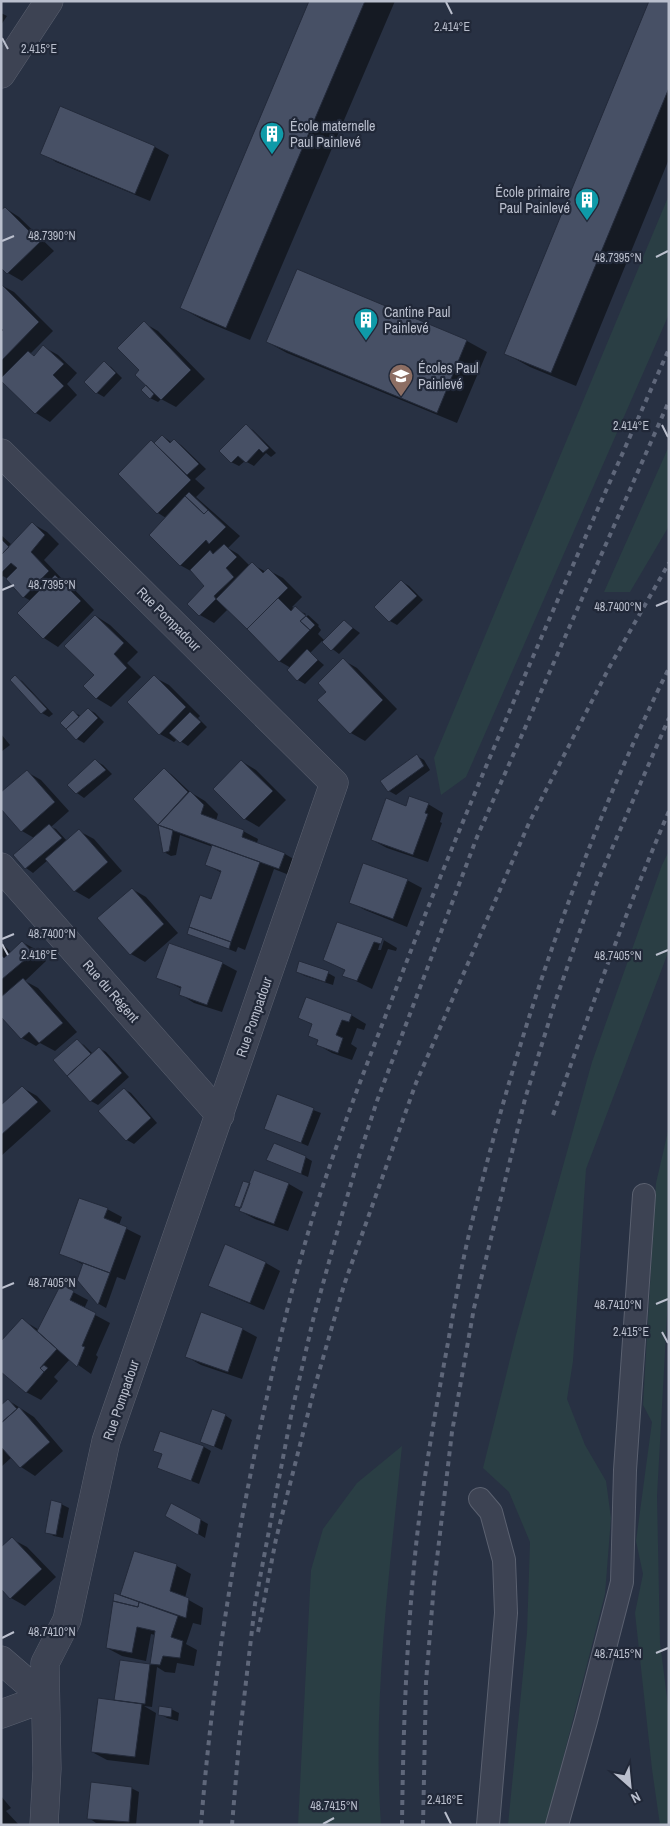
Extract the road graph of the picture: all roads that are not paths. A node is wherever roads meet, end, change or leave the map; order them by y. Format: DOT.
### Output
graph roads {
  1 [pos="49,1"];
  2 [pos="1,74"];
  3 [pos="1,453"];
  4 [pos="1,868"];
  5 [pos="220,1115"];
  6 [pos="644,1195"];
  7 [pos="480,1499"];
  8 [pos="1,1660"];
  9 [pos="45,1698"];
  10 [pos="1,1714"];
  11 [pos="44,1825"];
  12 [pos="488,1825"];
  13 [pos="557,1825"];
  1 -- 2 [label="street"];
  3 -- 5 [label="street, Rue Pompadour"];
  4 -- 5 [label="street, Rue du Régent"];
  5 -- 9 [label="street, Rue Pompadour"];
  6 -- 13 [label="lane"];
  7 -- 12 [label="lane"];
  8 -- 9 [label="street"];
  9 -- 10 [label="street"];
  9 -- 11 [label="street, Rue Pompadour"];
}
